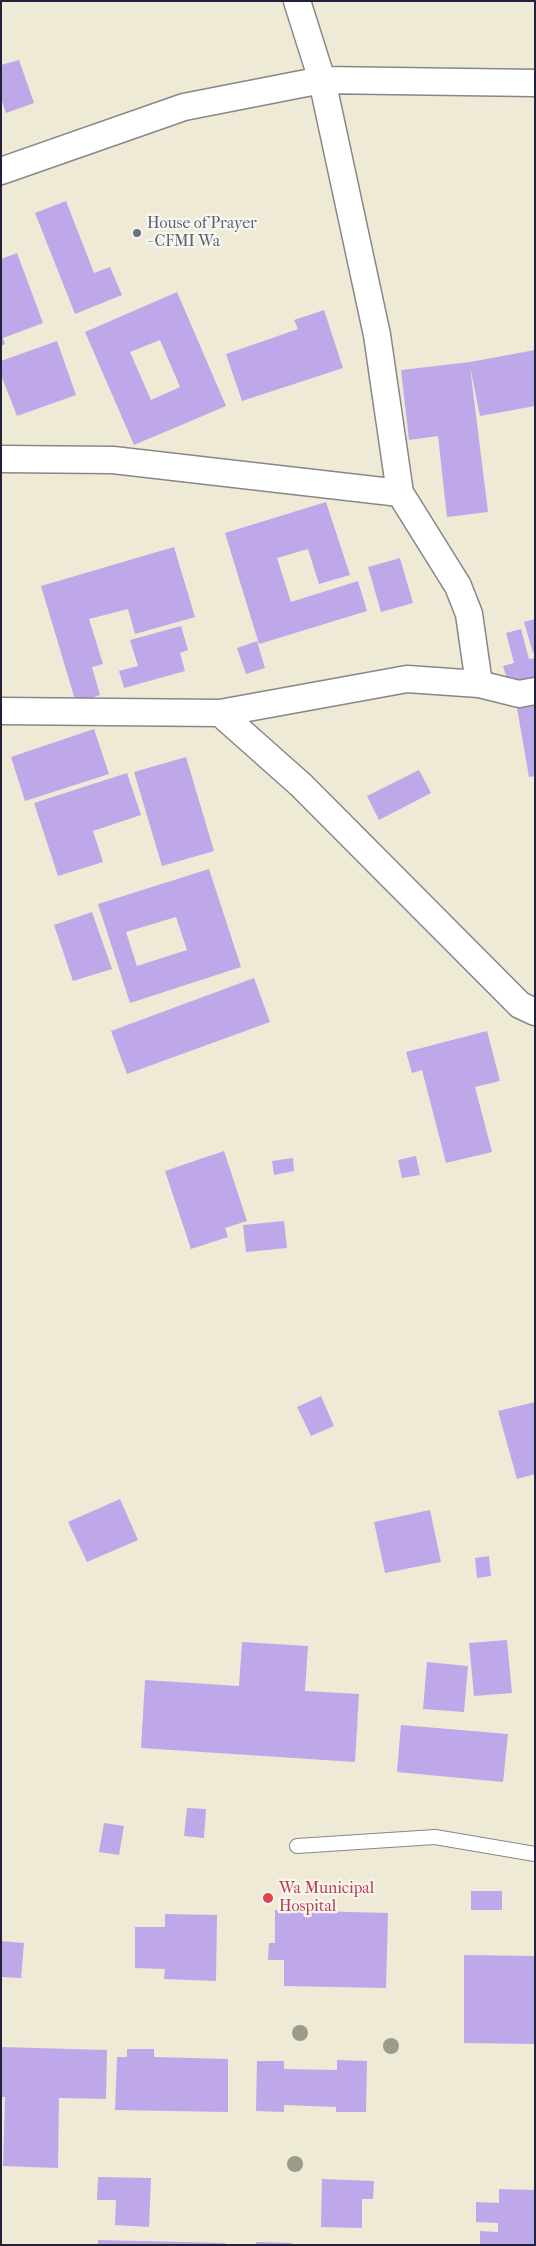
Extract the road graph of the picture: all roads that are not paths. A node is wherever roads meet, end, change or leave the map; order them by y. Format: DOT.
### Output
graph roads {
  1 [pos="297,1"];
  2 [pos="322,80"];
  3 [pos="535,83"];
  4 [pos="1,171"];
  5 [pos="1,459"];
  6 [pos="400,493"];
  7 [pos="479,684"];
  8 [pos="535,692"];
  9 [pos="1,711"];
  10 [pos="220,713"];
  11 [pos="535,1012"];
  12 [pos="298,1846"];
  13 [pos="535,1854"];
  1 -- 2 [label="street"];
  2 -- 3 [label="street"];
  2 -- 4 [label="street"];
  2 -- 6 [label="street"];
  5 -- 6 [label="street"];
  6 -- 7 [label="street"];
  7 -- 8 [label="street"];
  7 -- 10 [label="street"];
  9 -- 10 [label="street"];
  10 -- 11 [label="street"];
  12 -- 13 [label="lane"];
}
